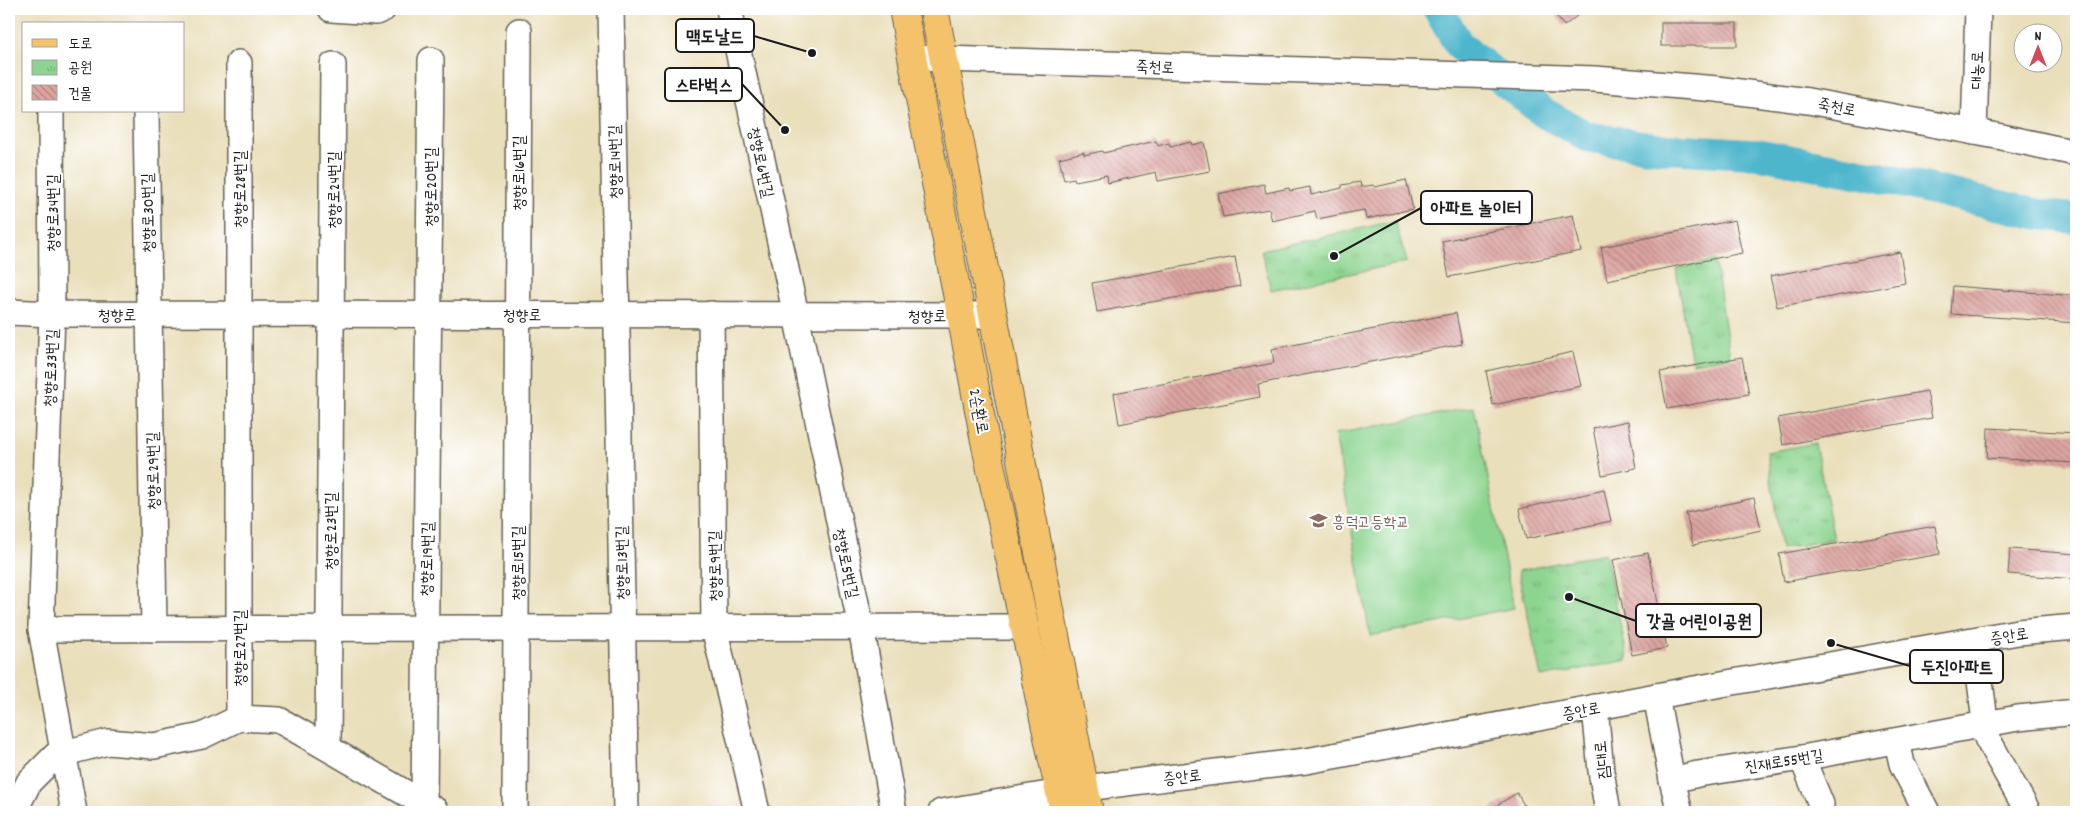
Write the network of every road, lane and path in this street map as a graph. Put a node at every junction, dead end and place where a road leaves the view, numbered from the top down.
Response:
1 (333, 9) edge
2 (383, 9) edge
3 (611, 9) edge
4 (729, 9) edge
5 (903, 9) edge
6 (934, 9) edge
7 (1978, 9) edge
8 (519, 31) dead end
9 (913, 58) junction
10 (944, 59) junction
11 (431, 60) dead end
12 (239, 63) dead end
13 (334, 65) dead end
14 (52, 112) edge
15 (146, 112) edge
16 (1974, 132) junction
17 (2076, 153) edge
18 (9, 312) edge
19 (52, 314) junction
20 (149, 314) junction
21 (239, 314) junction
22 (332, 314) junction
23 (429, 314) junction
24 (518, 314) junction
25 (617, 314) junction
26 (711, 314) junction
27 (796, 315) junction
28 (961, 315) junction
29 (992, 315) junction
30 (861, 627) junction
31 (1025, 627) junction
32 (2076, 627) edge
33 (329, 628) junction
34 (426, 628) junction
35 (516, 628) junction
36 (623, 628) junction
37 (714, 628) junction
38 (41, 629) junction
39 (154, 629) junction
40 (239, 629) junction
41 (1975, 640) junction
42 (1656, 696) junction
43 (1595, 707) junction
44 (2076, 712) edge
45 (239, 718) junction
46 (1985, 724) junction
47 (1897, 741) junction
48 (328, 748) junction
49 (63, 753) junction
50 (1802, 758) junction
51 (1672, 780) junction
52 (1074, 801) edge
53 (430, 809) edge
54 (10, 812) edge
55 (74, 812) edge
56 (515, 812) edge
57 (626, 812) edge
58 (757, 812) edge
59 (894, 812) edge
60 (941, 812) edge
61 (1608, 812) edge
62 (1680, 812) edge
63 (1818, 812) edge
64 (1927, 812) edge
65 (2028, 812) edge

1 - 2 street
3 - 25 street, 청향로14번길
4 - 27 street, 청향로6번길
5 - 9 main road, 2순환로
6 - 10 main road, 2순환로
7 - 16 street, 대농로
8 - 24 street, 청향로16번길
9 - 10 street, 죽천로
9 - 28 main road, 2순환로
10 - 16 street, 죽천로
10 - 29 main road, 2순환로
11 - 23 street, 청향로20번길
12 - 21 street, 청향로28번길
13 - 22 street, 청향로24번길
14 - 19 street, 청향로34번길
15 - 20 street, 청향로30번길
16 - 17 street, 죽천로
18 - 19 street, 청향로
19 - 20 street, 청향로
19 - 38 street, 청향로33번길
20 - 21 street, 청향로
20 - 39 street, 청향로29번길
21 - 22 street, 청향로
21 - 40 street, 청향로27번길
22 - 23 street, 청향로
22 - 33 street, 청향로23번길
23 - 24 street, 청향로
23 - 34 street, 청향로19번길
24 - 25 street, 청향로
24 - 35 street, 청향로15번길
25 - 26 street, 청향로
25 - 36 street, 청향로13번길
26 - 27 street, 청향로
26 - 37 street, 청향로9번길
27 - 28 street, 청향로
27 - 30 street, 청향로5번길
28 - 29 street, 청향로
28 - 31 main road, 2순환로
29 - 52 main road, 2순환로
30 - 31 street
30 - 37 street
30 - 59 street, 청향로5번길
31 - 52 main road, 2순환로
32 - 41 street, 증안로
33 - 34 street
33 - 40 street
33 - 48 street, 청향로23번길
34 - 35 street
34 - 53 street, 청향로19번길
35 - 36 street
35 - 56 street, 청향로15번길
36 - 37 street
36 - 57 street, 청향로13번길
37 - 58 street, 청향로9번길
38 - 39 street
38 - 49 street, 청향로33번길
39 - 40 street
40 - 45 street, 청향로27번길
41 - 42 street, 증안로
41 - 46 street
42 - 43 street, 증안로
42 - 51 street
43 - 52 street, 증안로
43 - 61 street, 짐대로
44 - 46 street, 진재로55번길
45 - 48 street
45 - 49 street
46 - 47 street, 진재로55번길
46 - 65 street
47 - 50 street, 진재로55번길
47 - 64 street
48 - 53 street
49 - 54 street
49 - 55 street, 청향로33번길
50 - 51 street, 진재로55번길
50 - 63 street
51 - 62 street
52 - 60 street, 증안로

